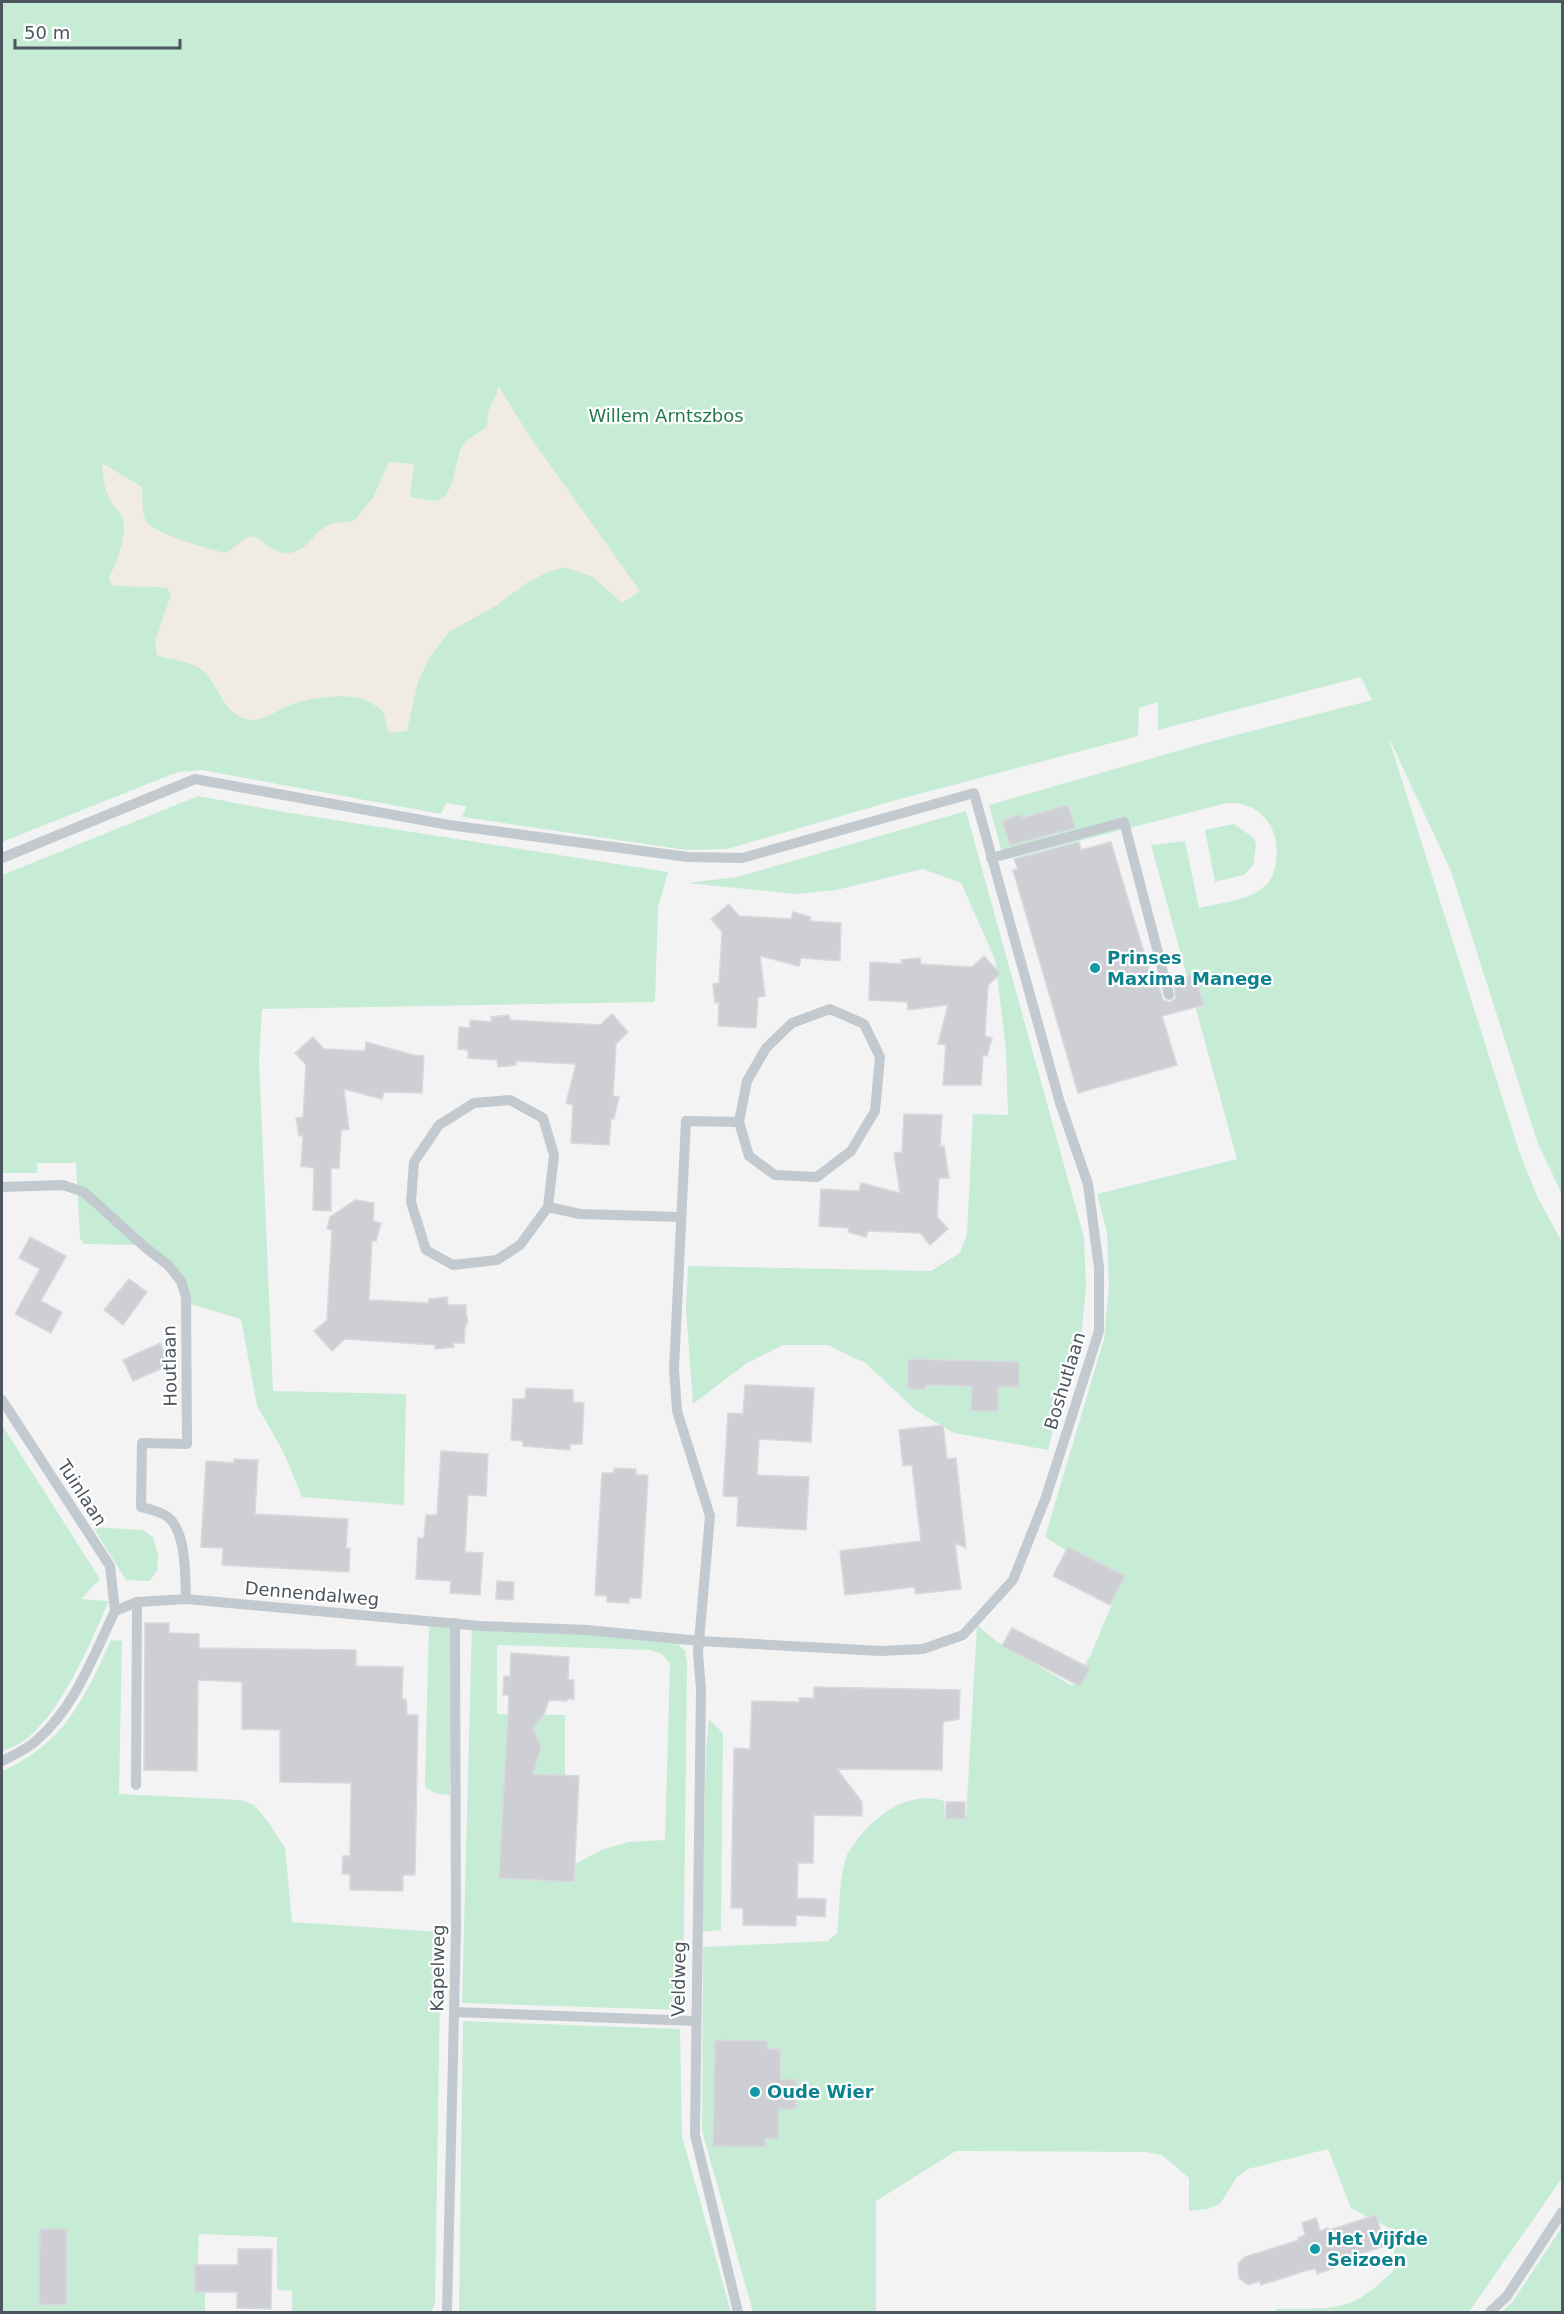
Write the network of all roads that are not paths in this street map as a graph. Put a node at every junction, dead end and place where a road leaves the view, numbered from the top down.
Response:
1 (2, 858) edge
2 (991, 858) junction
3 (1169, 995) dead end
4 (739, 1122) junction
5 (2, 1186) edge
6 (548, 1207) junction
7 (681, 1217) junction
8 (2, 1400) edge
9 (186, 1599) junction
10 (137, 1602) junction
11 (115, 1611) junction
12 (454, 1623) junction
13 (700, 1641) junction
14 (2, 1761) edge
15 (136, 1785) dead end
16 (454, 2012) junction
17 (695, 2021) junction
18 (1563, 2212) edge
19 (447, 2313) edge
20 (738, 2313) edge
21 (1490, 2313) edge

1 - 2 lane, Boshutlaan
2 - 3 lane
2 - 13 lane, Boshutlaan
4 - 4 lane
4 - 7 lane, Veldweg
5 - 9 lane, Houtlaan
6 - 6 lane
6 - 7 lane
7 - 13 lane, Veldweg
8 - 11 lane, Tuinlaan
9 - 10 lane, Dennendalweg
9 - 12 lane, Dennendalweg
10 - 11 lane, Dennendalweg
10 - 15 lane
11 - 14 lane
12 - 13 lane, Dennendalweg
12 - 16 lane, Kapelweg
13 - 17 lane, Veldweg
16 - 17 lane
16 - 19 lane, Kapelweg
17 - 20 lane, Veldweg
18 - 21 lane

